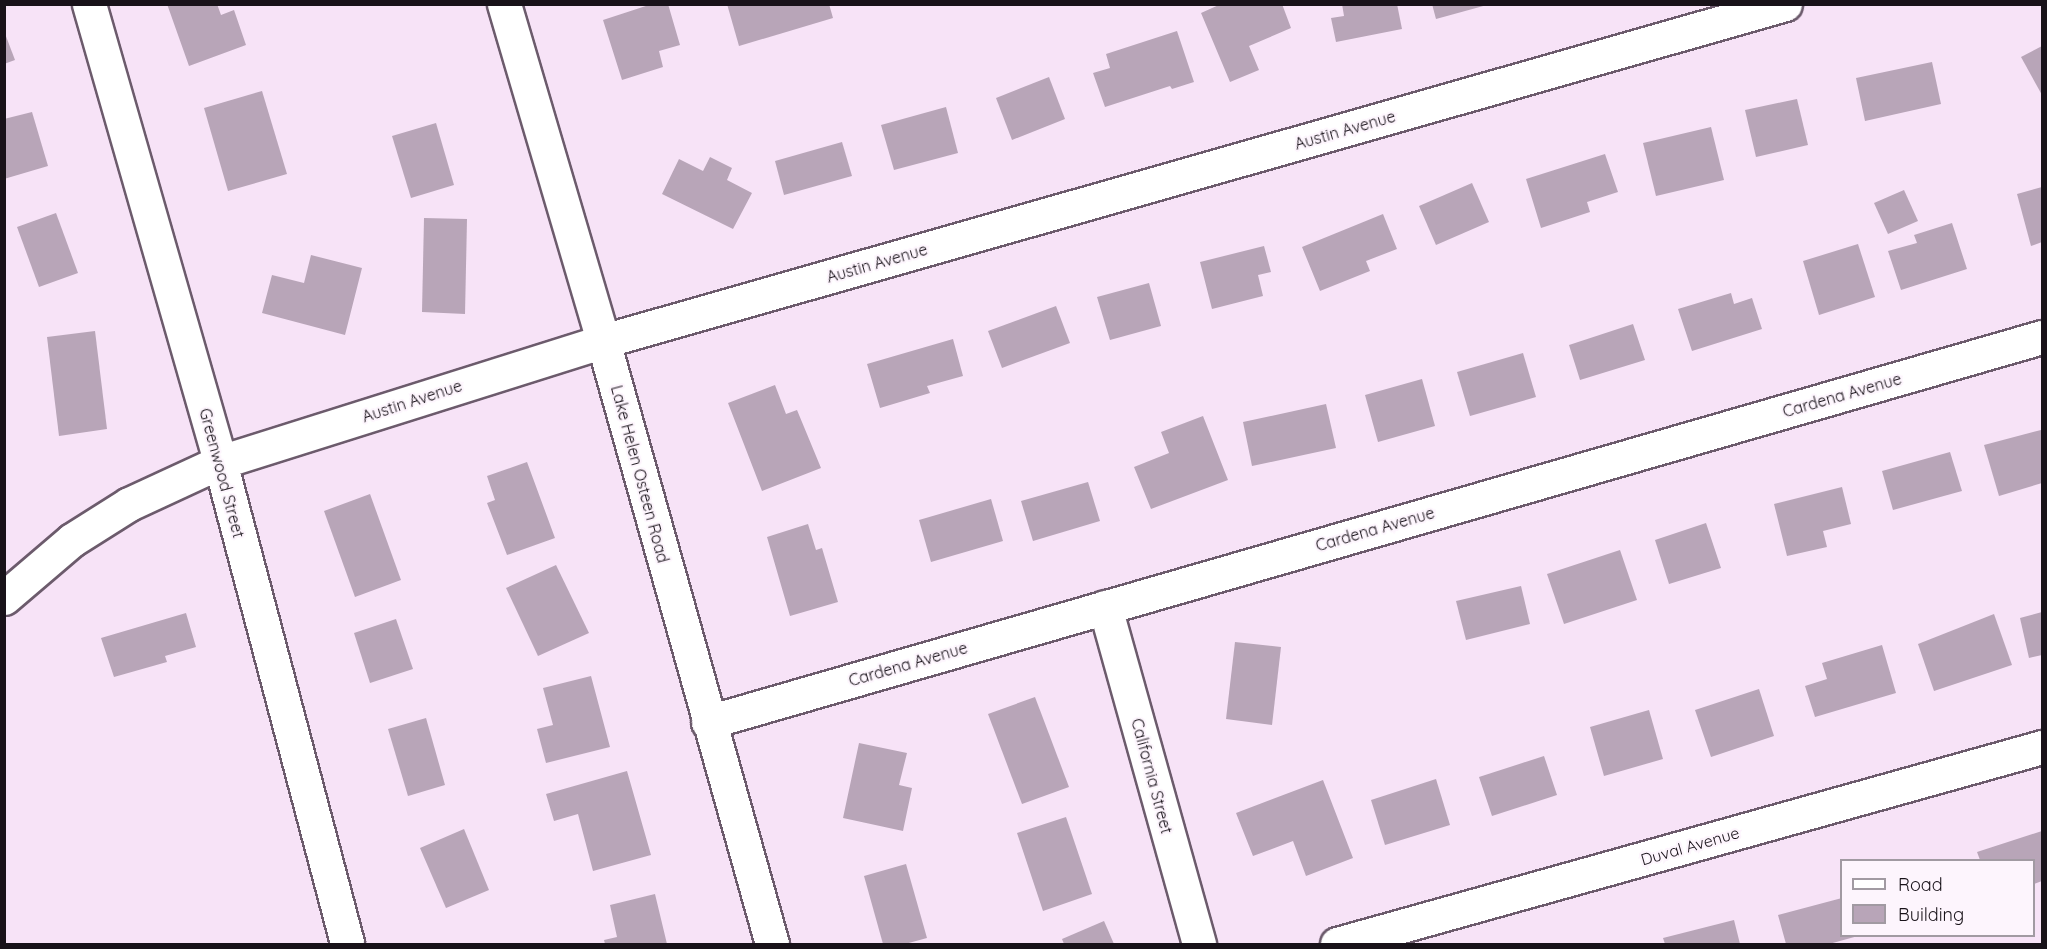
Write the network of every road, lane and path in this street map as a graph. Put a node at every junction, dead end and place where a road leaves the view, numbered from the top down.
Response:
1 (89, 4) edge
2 (504, 4) edge
3 (1785, 4) edge
4 (2043, 337) edge
5 (603, 341) junction
6 (220, 462) junction
7 (4, 598) edge
8 (1106, 607) junction
9 (708, 723) junction
10 (2043, 747) edge
11 (347, 945) edge
12 (772, 945) edge
13 (1199, 945) edge
14 (1337, 945) edge

1 - 6 street, Greenwood Street
2 - 5 street, Lake Helen Osteen Road
3 - 5 street, Austin Avenue
4 - 8 street, Cardena Avenue
5 - 6 street, Austin Avenue
5 - 9 street, Lake Helen Osteen Road
6 - 7 street, Austin Avenue
6 - 11 street, Greenwood Street
8 - 9 street, Cardena Avenue
8 - 13 street, California Street
9 - 12 street, Lake Helen Osteen Road
10 - 14 street, Duval Avenue

